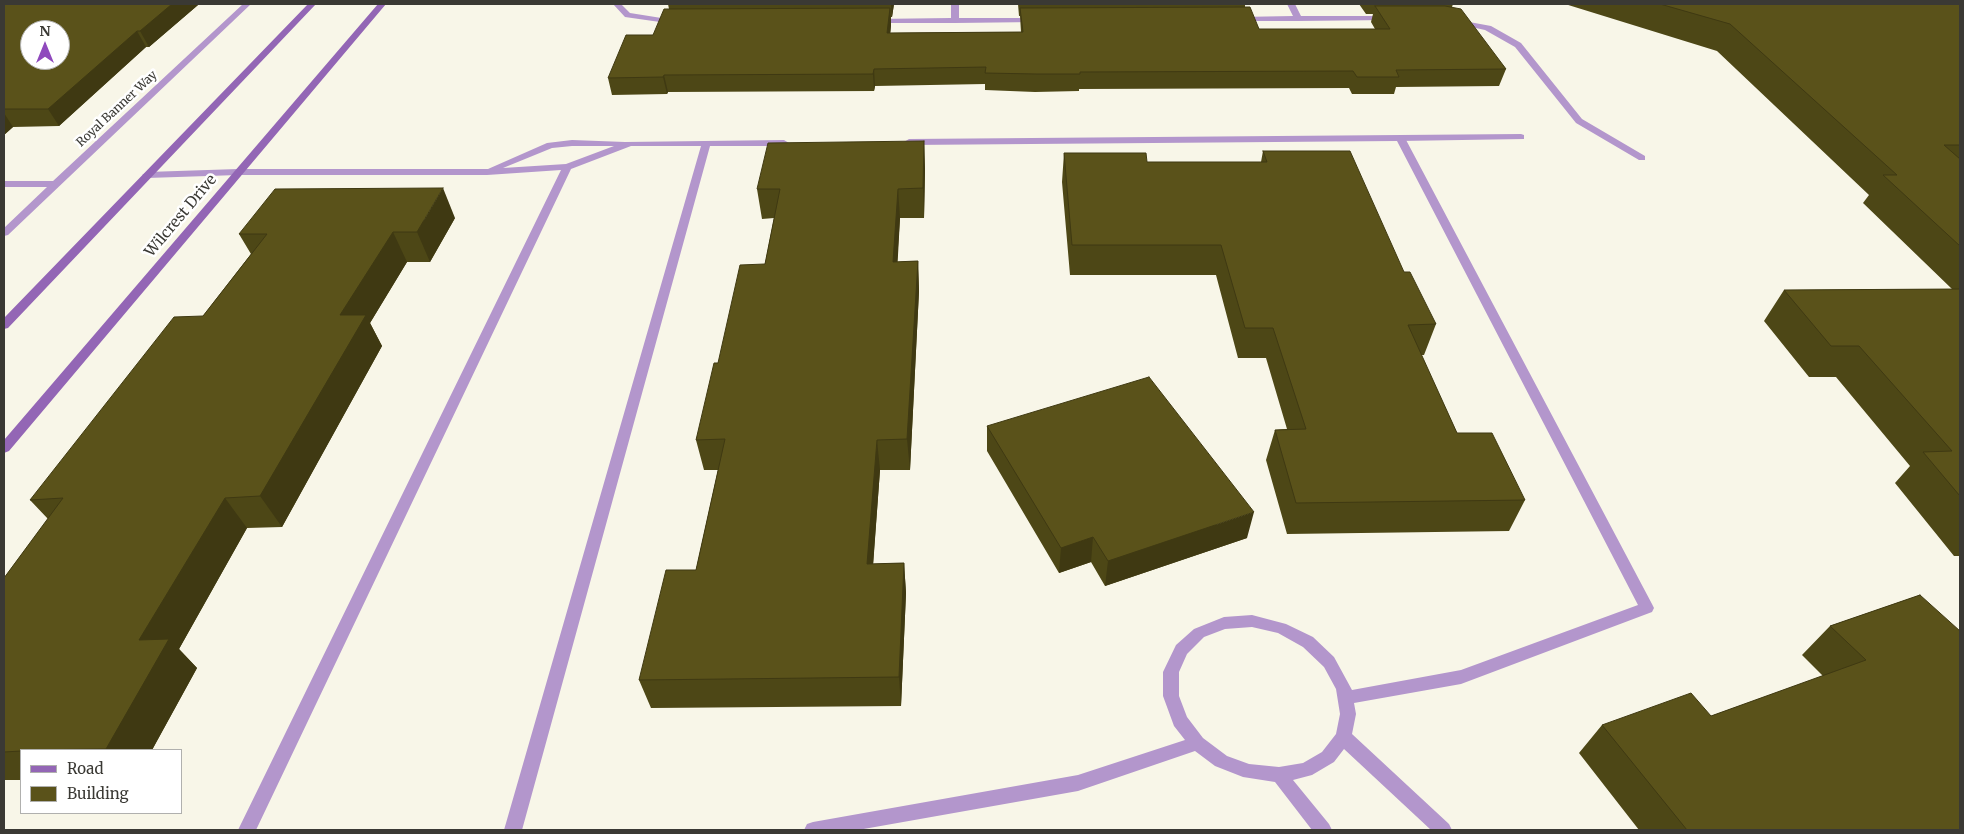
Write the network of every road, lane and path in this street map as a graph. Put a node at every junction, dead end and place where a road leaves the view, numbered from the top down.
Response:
1 (247, 4) edge
2 (312, 4) edge
3 (382, 4) edge
4 (617, 4) edge
5 (955, 4) edge
6 (1291, 4) edge
7 (1402, 18) edge
8 (1230, 19) edge
9 (1298, 19) junction
10 (1043, 20) edge
11 (1450, 20) edge
12 (866, 21) edge
13 (955, 21) junction
14 (679, 22) edge
15 (1521, 137) dead end
16 (1400, 138) junction
17 (795, 142) edge
18 (894, 142) edge
19 (706, 143) junction
20 (630, 144) junction
21 (1642, 158) dead end
22 (567, 167) junction
23 (238, 172) junction
24 (487, 172) junction
25 (146, 175) junction
26 (4, 184) edge
27 (55, 184) junction
28 (4, 233) edge
29 (4, 325) edge
30 (4, 448) edge
31 (1346, 698) junction
32 (1343, 737) junction
33 (1197, 743) junction
34 (1279, 775) junction
35 (248, 830) edge
36 (513, 830) edge
37 (814, 830) edge
38 (1323, 830) edge
39 (1443, 830) edge

1 - 27 street, Royal Banner Way
2 - 25 main road
3 - 23 main road, Wilcrest Drive
4 - 14 street
5 - 13 street
6 - 9 street
7 - 9 street
8 - 9 street
10 - 13 street
11 - 21 street
12 - 13 street
15 - 16 street
16 - 18 street
16 - 31 street
17 - 19 street
19 - 20 street
19 - 36 street
20 - 22 street
20 - 24 street
22 - 24 street
22 - 35 street
23 - 24 street
23 - 25 street
23 - 30 main road, Wilcrest Drive
25 - 29 main road
26 - 27 street
27 - 28 street, Royal Banner Way
31 - 32 street
31 - 33 street
32 - 34 street
32 - 39 street
33 - 34 street
33 - 37 street
34 - 38 street

